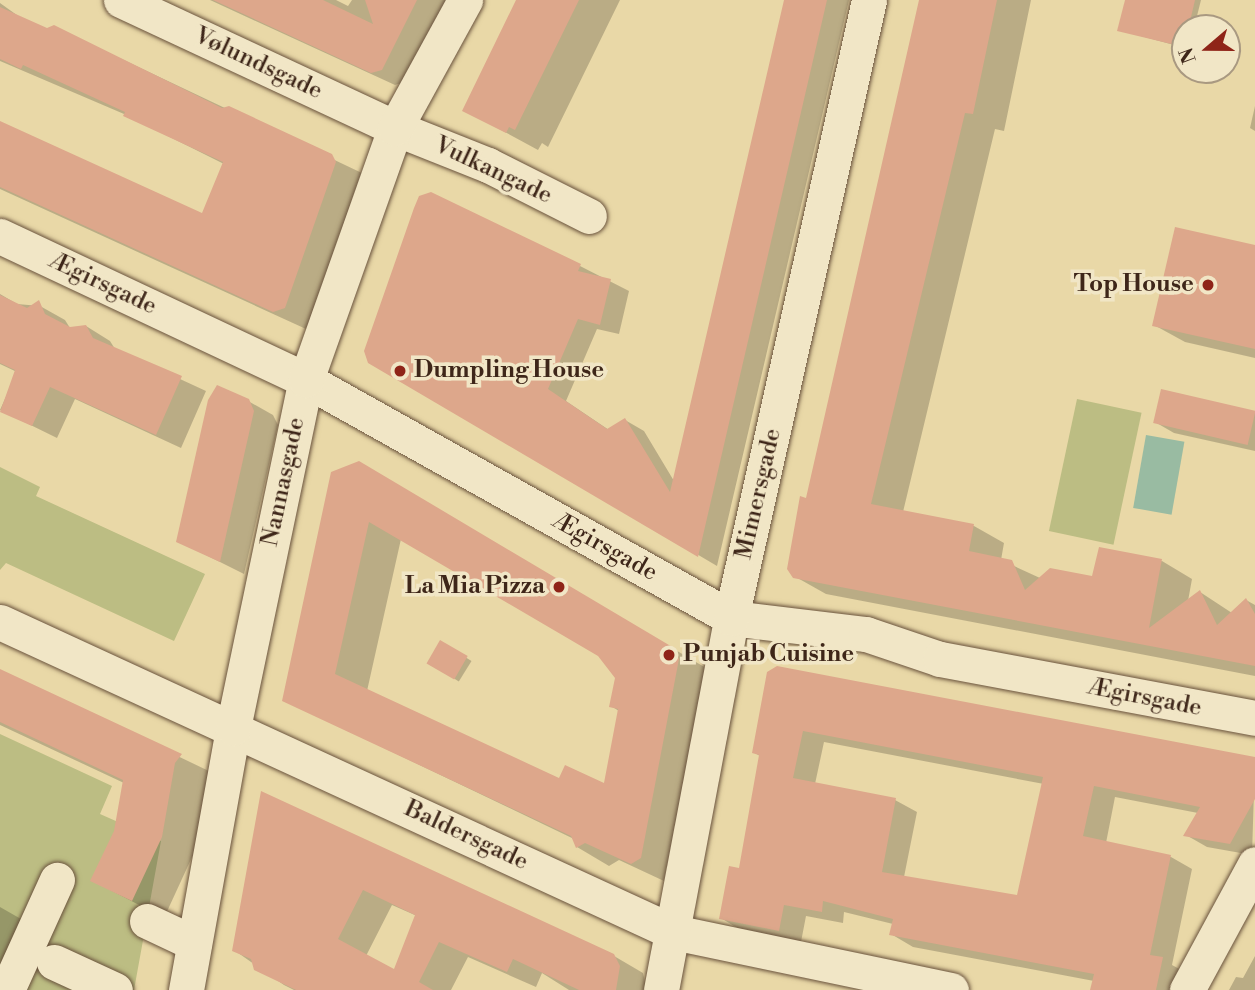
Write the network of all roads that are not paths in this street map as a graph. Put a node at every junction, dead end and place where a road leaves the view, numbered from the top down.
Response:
1 (121, 0) edge
2 (465, 0) edge
3 (869, 0) edge
4 (395, 128) junction
5 (589, 216) dead end
6 (0, 236) edge
7 (306, 380) junction
8 (732, 618) junction
9 (0, 622) edge
10 (1255, 718) edge
11 (233, 728) junction
12 (1255, 864) edge
13 (57, 880) dead end
14 (147, 921) dead end
15 (673, 932) junction
16 (194, 943) junction
17 (54, 962) dead end
18 (7, 990) edge
19 (115, 990) edge
20 (186, 990) edge
21 (662, 990) edge
22 (951, 990) edge
23 (1187, 990) edge

1 - 4 street, Vølundsgade
2 - 4 street, Nannasgade
3 - 8 street, Mimersgade
4 - 5 street, Vulkangade
4 - 7 street, Nannasgade
6 - 7 street, Ægirsgade
7 - 8 street, Ægirsgade
7 - 11 street, Nannasgade
8 - 10 street, Ægirsgade
8 - 15 street, Mimersgade
9 - 11 street, Baldersgade
11 - 15 street, Baldersgade
11 - 16 street, Nannasgade
12 - 23 street
13 - 18 street
14 - 16 street
15 - 21 street, Mimersgade
15 - 22 street, Baldersgade
16 - 20 street, Nannasgade
17 - 19 street

